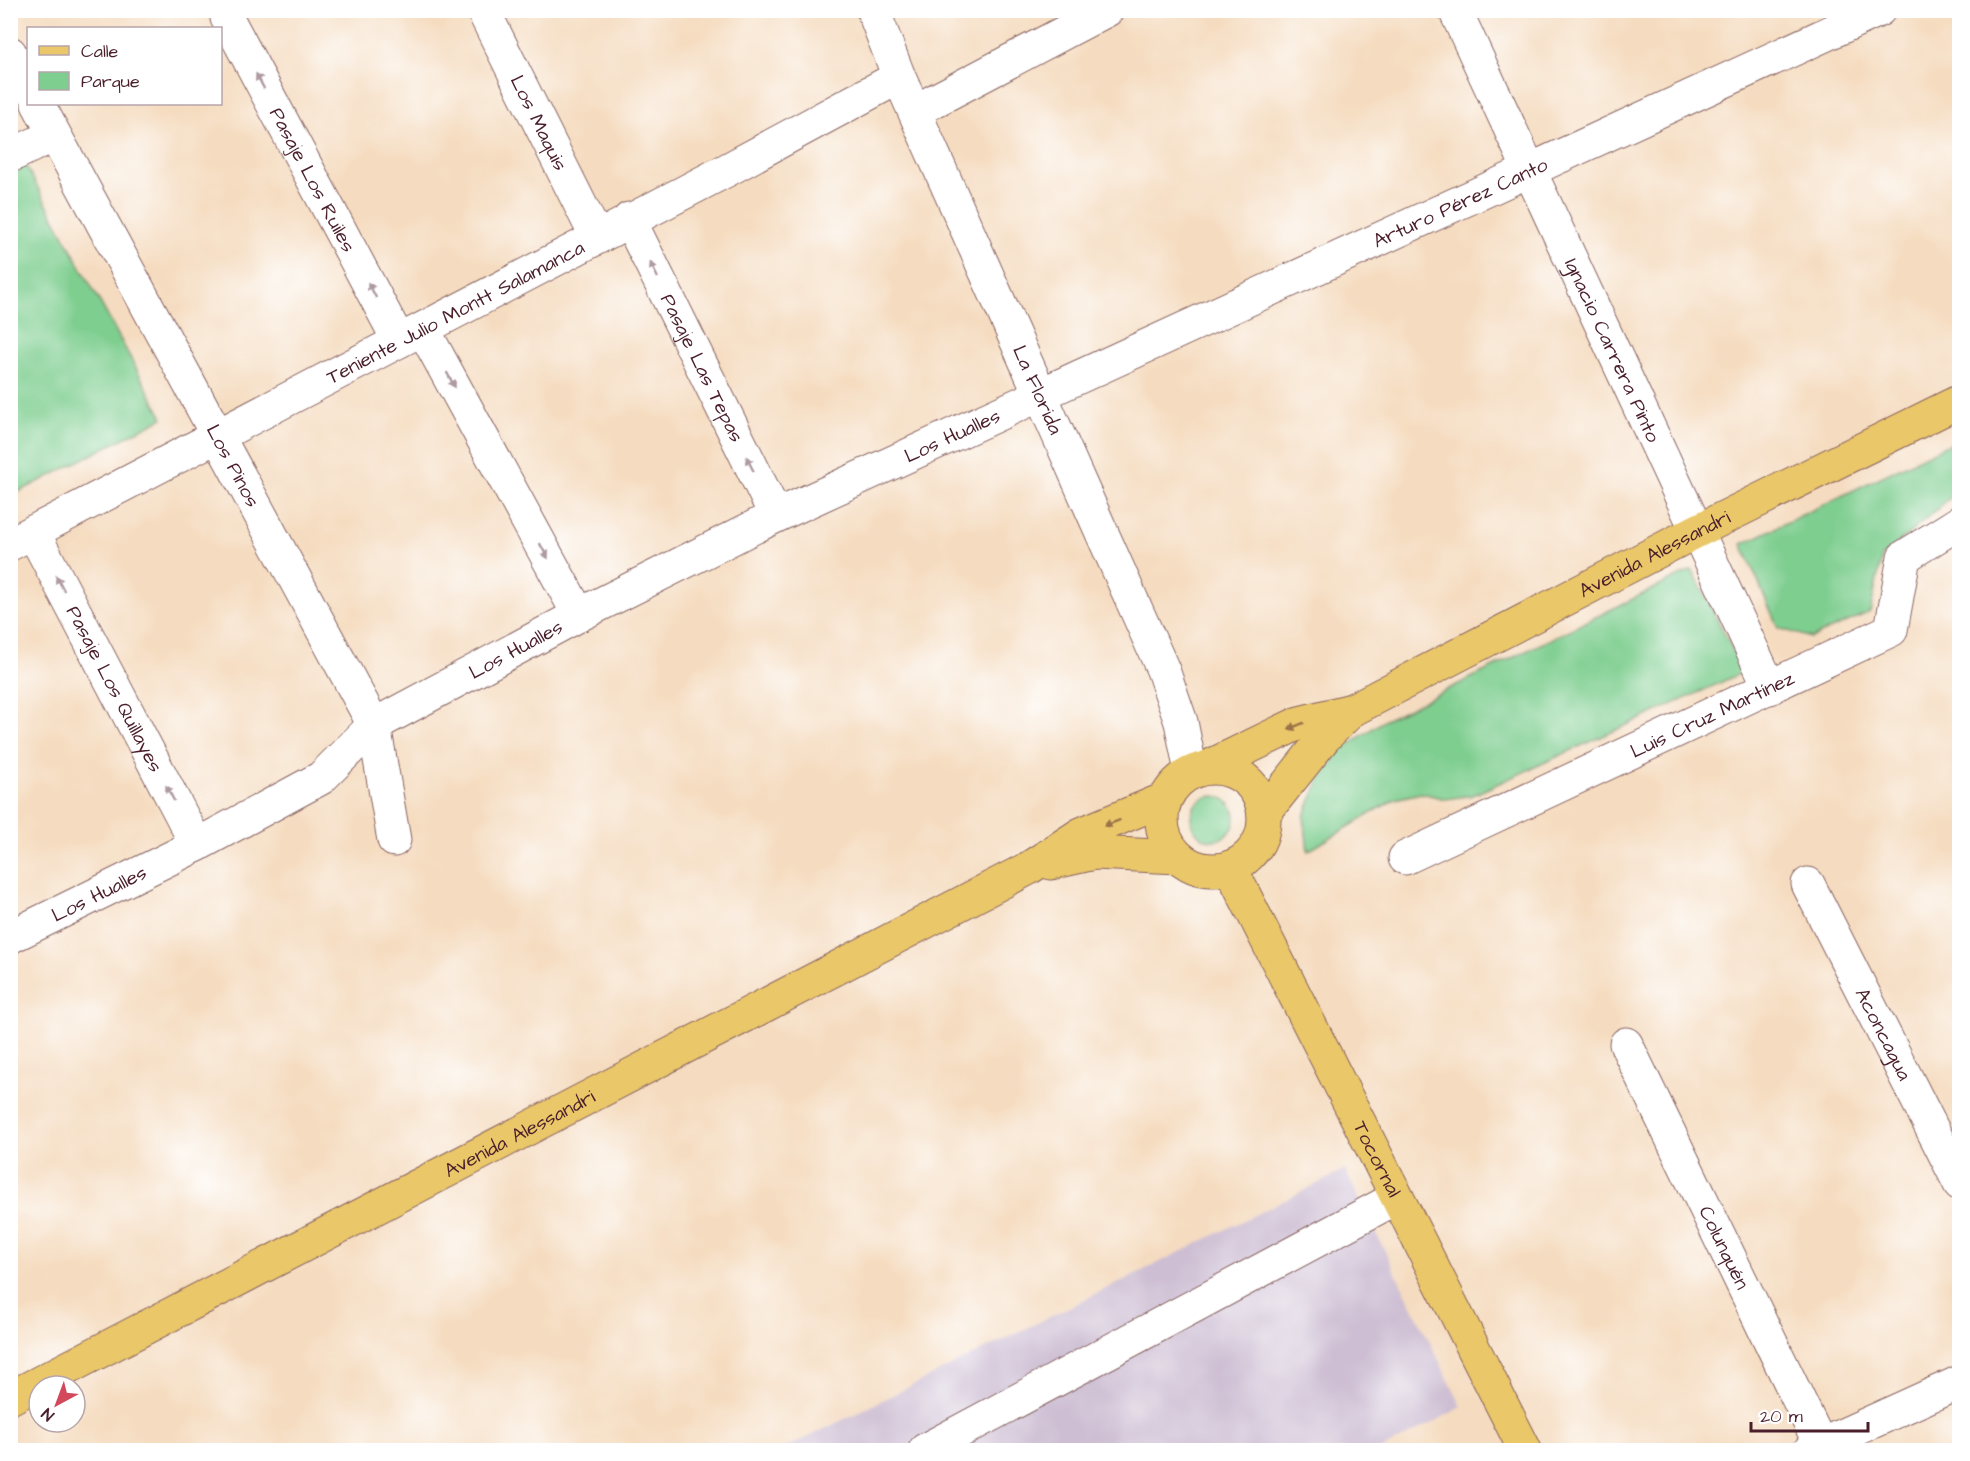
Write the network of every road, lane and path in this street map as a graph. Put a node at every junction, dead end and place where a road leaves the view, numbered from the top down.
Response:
1 (483, 10) edge
2 (873, 10) edge
3 (1107, 10) edge
4 (1455, 10) edge
5 (1879, 10) edge
6 (224, 19) edge
7 (10, 53) edge
8 (899, 77) junction
9 (27, 85) edge
10 (915, 111) junction
11 (51, 114) edge
12 (10, 156) edge
13 (1530, 170) junction
14 (629, 219) junction
15 (596, 236) junction
16 (411, 335) junction
17 (1041, 394) junction
18 (1959, 401) edge
19 (217, 436) junction
20 (776, 516) junction
21 (1959, 522) edge
22 (1697, 531) junction
23 (22, 538) edge
24 (579, 615) junction
25 (1770, 688) junction
26 (1352, 710) junction
27 (374, 725) junction
28 (1199, 769) junction
29 (1165, 799) junction
30 (1265, 812) junction
31 (394, 840) dead end
32 (197, 845) junction
33 (1178, 857) junction
34 (1405, 858) dead end
35 (1230, 867) junction
36 (1029, 868) junction
37 (1808, 884) dead end
38 (13, 930) edge
39 (1626, 1044) dead end
40 (1959, 1184) edge
41 (1396, 1198) junction
42 (1959, 1382) edge
43 (10, 1398) edge
44 (1818, 1449) edge
45 (925, 1450) edge
46 (1526, 1450) edge

1 - 15 street, Los Maquis
2 - 8 street, La Florida
3 - 10 street
4 - 13 street, Ignacio Carrera Pinto
5 - 13 street, Arturo Pérez Canto
16 -> 6 street, Pasaje Los Ruiles
7 - 9 street
8 - 10 street, La Florida
8 - 14 street, Teniente Julio Montt Salamanca
10 - 17 street, La Florida
11 - 12 street
11 - 19 street, Los Pinos
13 - 17 street, Arturo Pérez Canto
13 - 22 street, Ignacio Carrera Pinto
14 - 15 street, Teniente Julio Montt Salamanca
20 -> 14 street, Pasaje Las Tepas
15 - 16 street, Teniente Julio Montt Salamanca
16 - 19 street, Teniente Julio Montt Salamanca
16 -> 24 street, Pasaje Los Ruiles
17 - 20 street, Los Hualles
17 - 28 street, La Florida
18 - 22 main road, Avenida Alessandri
19 - 23 street, Teniente Julio Montt Salamanca
19 - 27 street, Los Pinos
20 - 24 street, Los Hualles
21 - 25 street, Luis Cruz Martínez
22 - 25 street, Ignacio Carrera Pinto
22 - 26 main road, Avenida Alessandri
32 -> 23 street, Pasaje Los Quillayes
24 - 27 street, Los Hualles
25 - 34 street, Luis Cruz Martínez
26 -> 28 main road, Avenida Alessandri
26 - 30 main road, Avenida Alessandri
27 - 31 street, Los Pinos
27 - 32 street, Los Hualles
28 - 29 main road
28 - 30 main road
29 - 33 main road
29 -> 36 main road, Avenida Alessandri
30 - 35 main road
32 - 38 street, Los Hualles
33 - 35 main road
33 - 36 main road, Avenida Alessandri
35 - 41 main road, Tocornal
36 - 43 main road, Avenida Alessandri
37 - 40 street, Aconcagua
39 - 44 street, Colunquén
41 - 45 street
41 - 46 main road, Tocornal
42 - 44 street

